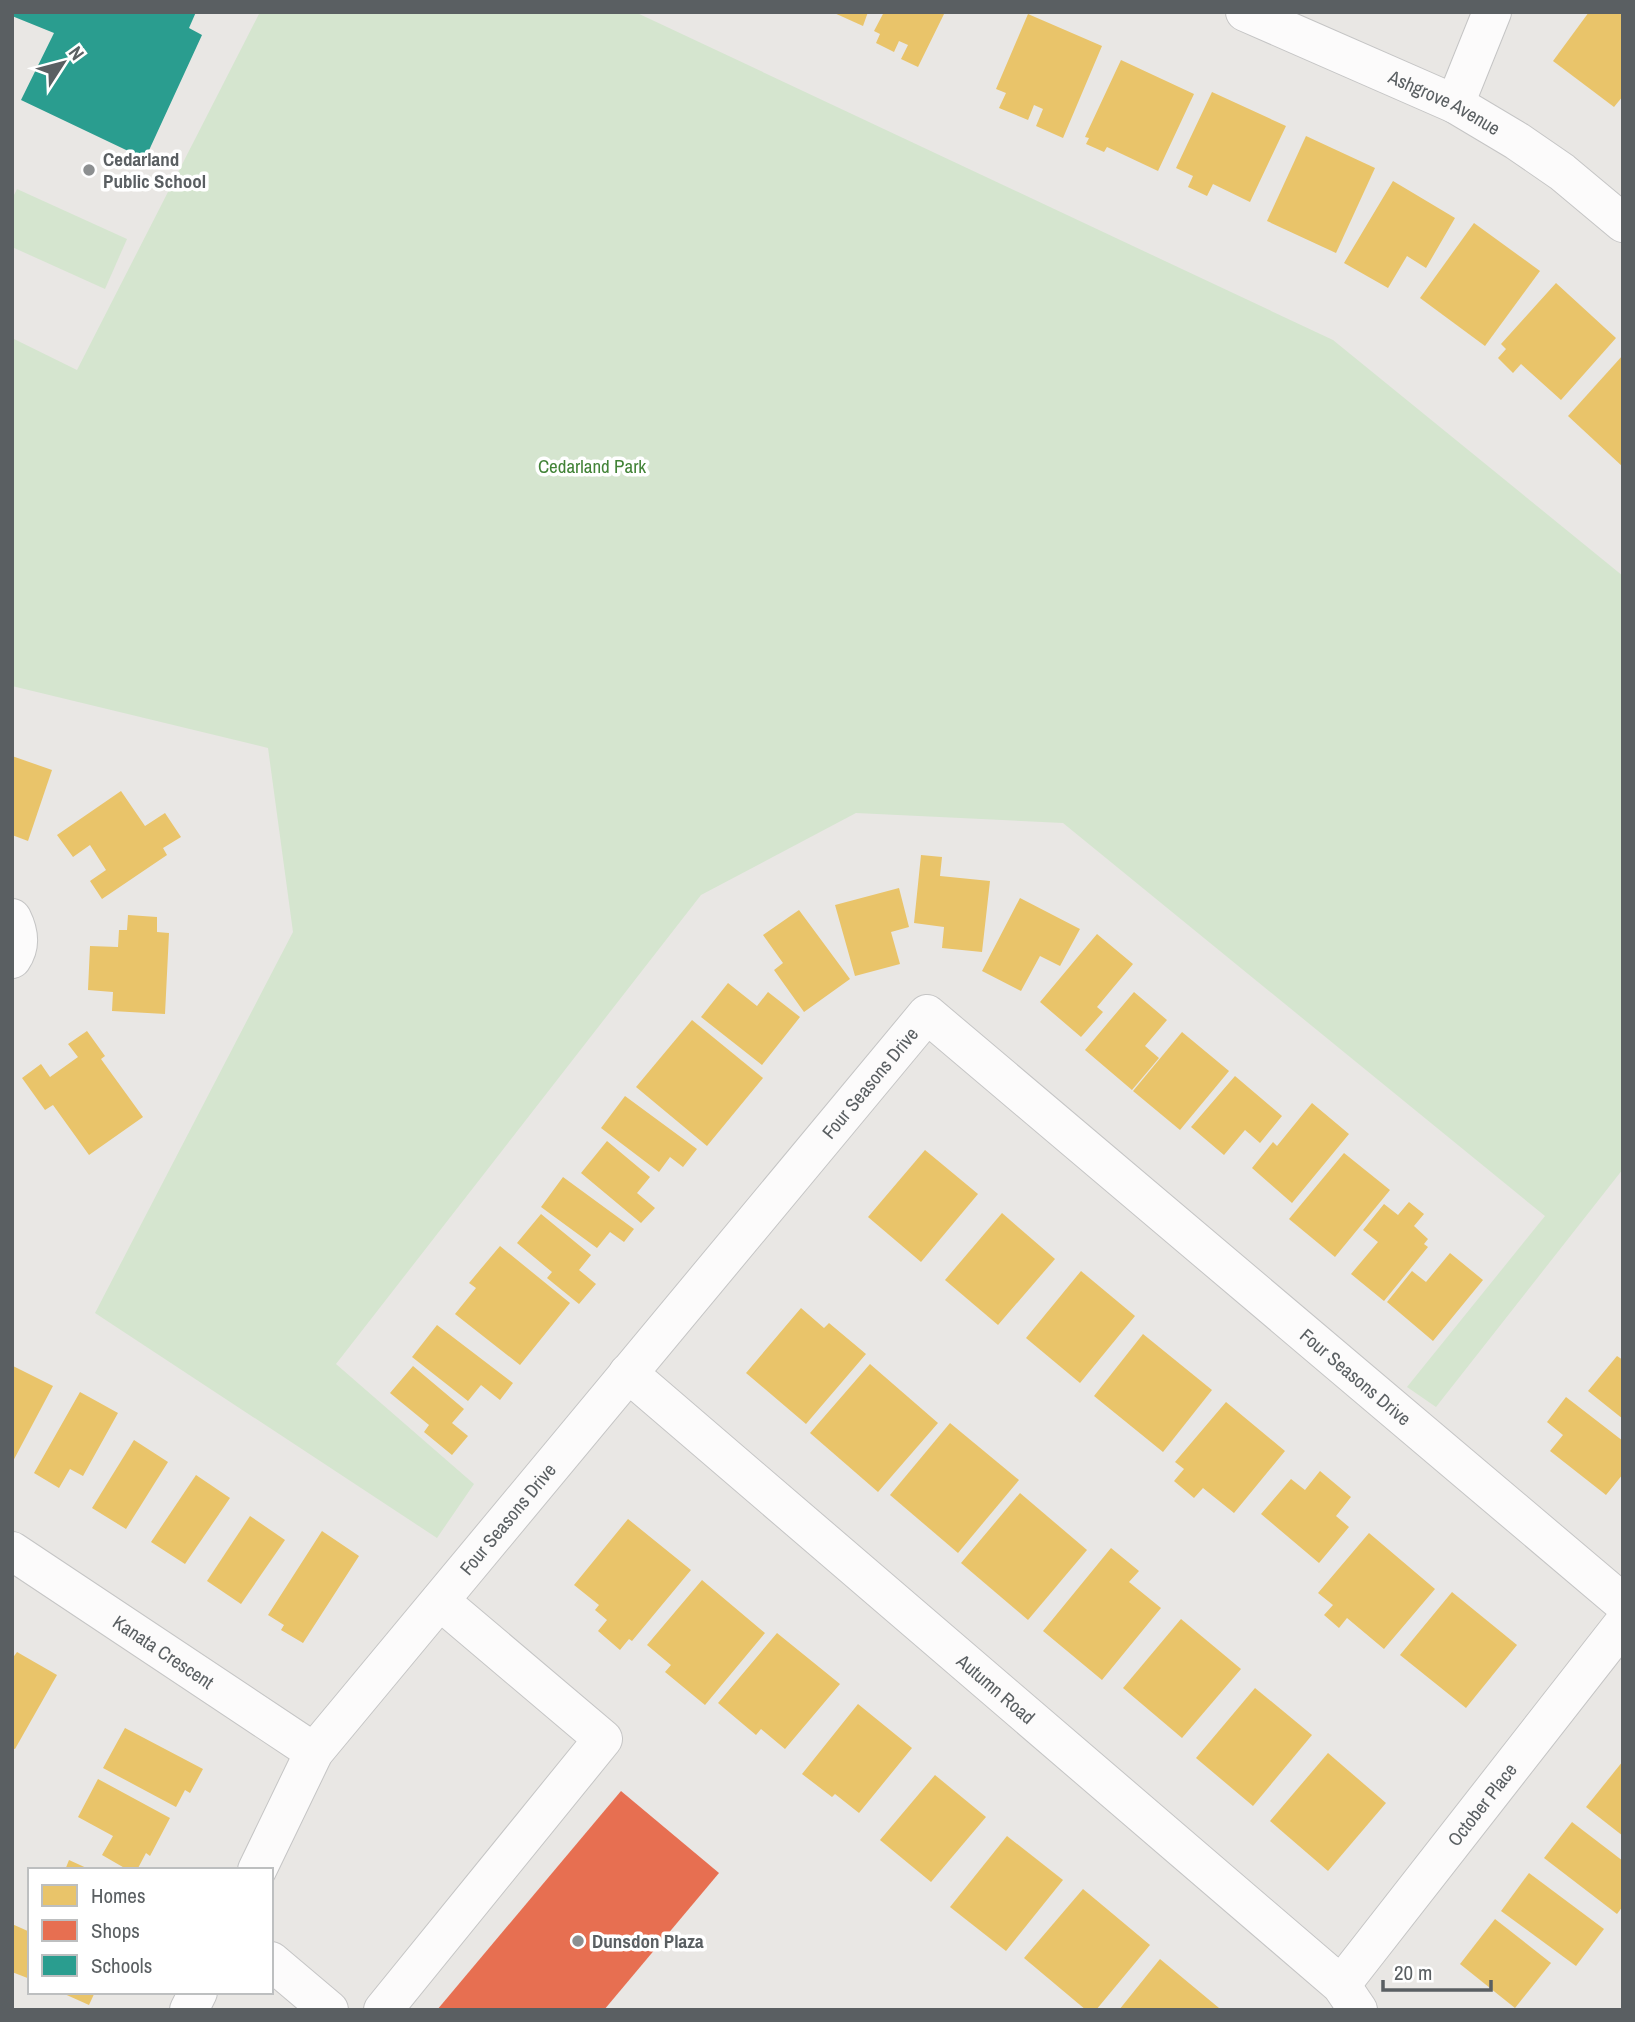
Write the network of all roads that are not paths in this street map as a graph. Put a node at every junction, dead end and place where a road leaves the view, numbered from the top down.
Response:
1 (1245, 12) edge
2 (1492, 12) edge
3 (1455, 104) junction
4 (1623, 223) edge
5 (12, 918) edge
6 (12, 959) edge
7 (628, 1373) junction
8 (12, 1551) edge
9 (440, 1601) junction
10 (1623, 1603) edge
11 (1623, 1623) edge
12 (314, 1752) junction
13 (258, 1868) edge
14 (273, 1964) edge
15 (197, 1994) edge
16 (1350, 1997) edge
17 (189, 2010) edge
18 (329, 2010) edge
19 (383, 2010) edge

1 - 3 street, Ashgrove Avenue
2 - 3 street
3 - 4 street, Ashgrove Avenue
5 - 6 street
7 - 9 street, Four Seasons Drive
7 - 10 street, Four Seasons Drive
7 - 16 street, Autumn Road
8 - 12 street, Kanata Crescent
9 - 12 street, Four Seasons Drive
9 - 19 street
11 - 16 street, October Place
12 - 13 street, Four Seasons Drive
14 - 18 street
15 - 17 street

